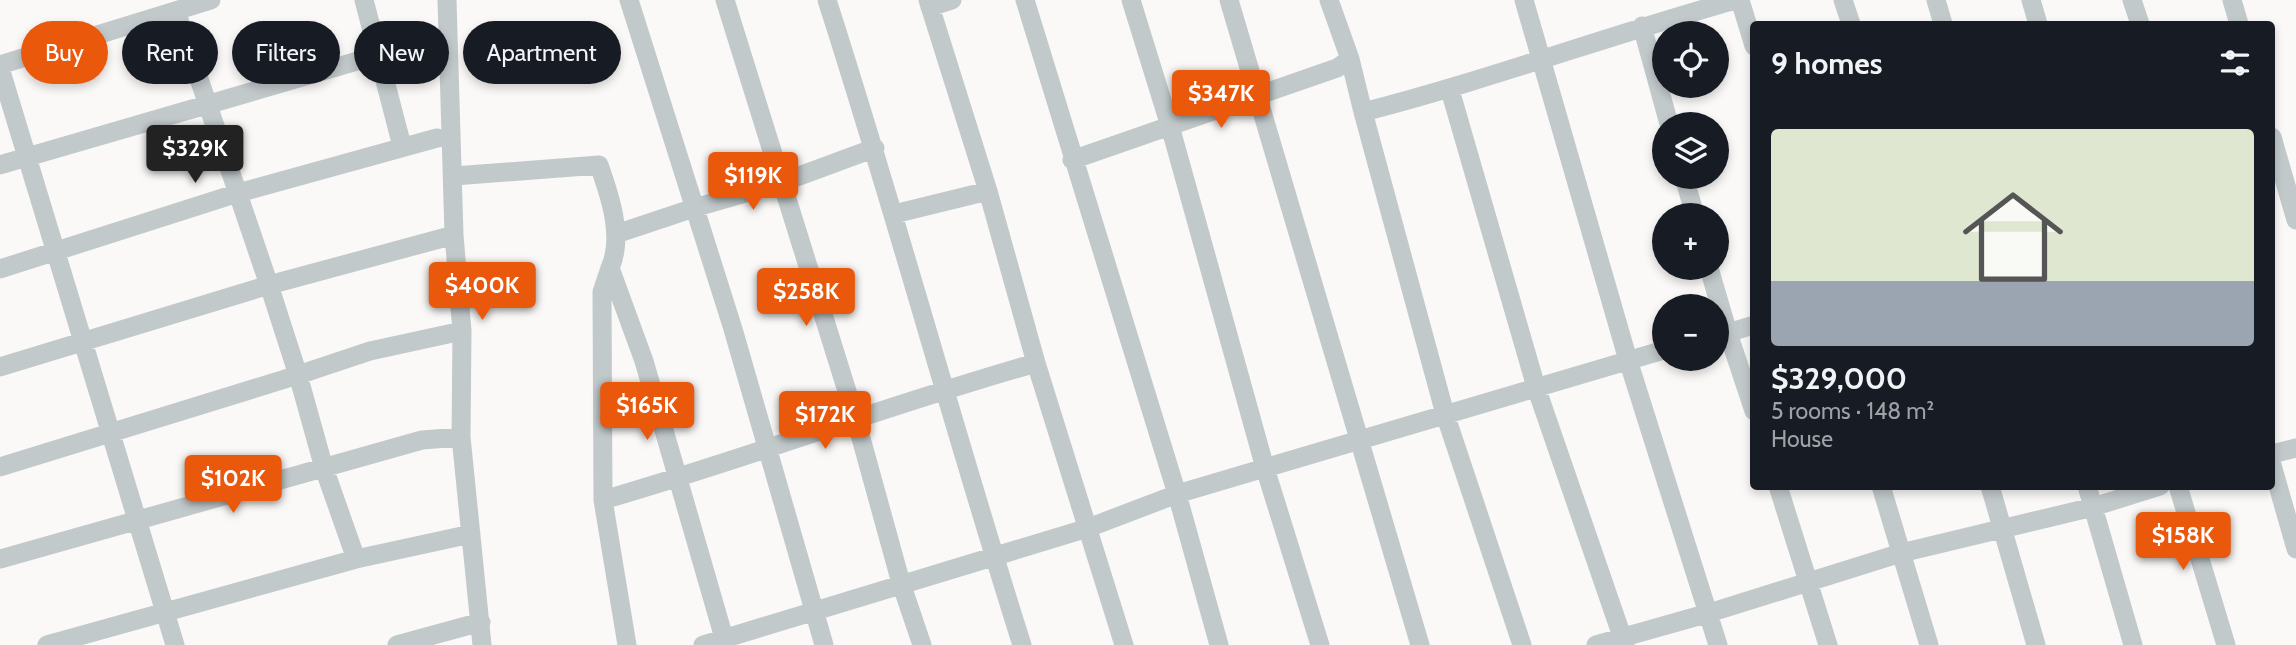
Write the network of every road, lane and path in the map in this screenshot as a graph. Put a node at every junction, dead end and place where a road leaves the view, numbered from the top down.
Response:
1 (211, 0) edge
2 (364, 0) edge
3 (447, 0) edge
4 (629, 0) edge
5 (725, 0) edge
6 (827, 0) edge
7 (952, 0) edge
8 (1025, 0) edge
9 (1131, 0) edge
10 (1229, 0) edge
11 (1329, 0) edge
12 (1524, 0) edge
13 (1738, 0) edge
14 (1843, 0) edge
15 (1936, 0) edge
16 (2031, 0) edge
17 (2133, 0) edge
18 (2232, 0) edge
19 (929, 3) edge
20 (176, 11) junction
21 (369, 21) edge
22 (1850, 21) edge
23 (1943, 21) edge
24 (2037, 21) edge
25 (2139, 21) edge
26 (2238, 21) edge
27 (1642, 26) junction
28 (1750, 34) edge
29 (1541, 58) junction
30 (1350, 59) junction
31 (354, 62) edge
32 (0, 67) edge
33 (386, 84) edge
34 (1450, 90) junction
35 (1259, 96) junction
36 (208, 104) junction
37 (1666, 112) edge
38 (1363, 113) junction
39 (1170, 126) junction
40 (437, 138) dead end
41 (402, 146) junction
42 (875, 148) junction
43 (2275, 148) edge
44 (27, 157) junction
45 (1072, 160) junction
46 (0, 165) edge
47 (454, 176) junction
48 (2284, 179) edge
49 (783, 182) junction
50 (988, 191) junction
51 (238, 193) junction
52 (694, 208) junction
53 (894, 214) junction
54 (2296, 220) edge
55 (616, 234) junction
56 (454, 235) junction
57 (55, 252) junction
58 (610, 268) junction
59 (0, 269) edge
60 (270, 285) junction
61 (1750, 326) edge
62 (463, 331) junction
63 (1729, 332) edge
64 (83, 342) junction
65 (1729, 351) edge
66 (1652, 353) edge
67 (1628, 360) junction
68 (1036, 363) junction
69 (0, 367) edge
70 (298, 375) junction
71 (1536, 387) junction
72 (945, 389) junction
73 (1750, 401) edge
74 (1445, 414) junction
75 (856, 420) junction
76 (110, 434) junction
77 (461, 438) junction
78 (1360, 440) junction
79 (767, 448) junction
80 (2296, 448) edge
81 (2275, 453) edge
82 (0, 467) edge
83 (324, 468) junction
84 (1265, 468) junction
85 (2275, 476) edge
86 (679, 478) junction
87 (1780, 490) edge
88 (1882, 490) edge
89 (1991, 490) edge
90 (2088, 490) edge
91 (2147, 490) edge
92 (2179, 490) edge
93 (1177, 494) junction
94 (603, 500) junction
95 (2093, 507) junction
96 (136, 522) junction
97 (2003, 527) junction
98 (1087, 528) junction
99 (471, 534) junction
100 (2296, 549) edge
101 (1901, 553) junction
102 (994, 558) junction
103 (0, 559) edge
104 (356, 559) junction
105 (1810, 580) junction
106 (901, 583) junction
107 (814, 610) junction
108 (165, 612) junction
109 (1709, 613) junction
110 (481, 622) junction
111 (1624, 641) edge
112 (725, 642) edge
113 (47, 645) edge
114 (175, 645) edge
115 (397, 645) edge
116 (482, 645) edge
117 (628, 645) edge
118 (703, 645) edge
119 (824, 645) edge
120 (922, 645) edge
121 (1022, 645) edge
122 (1124, 645) edge
123 (1220, 645) edge
124 (1320, 645) edge
125 (1420, 645) edge
126 (1522, 645) edge
127 (1596, 645) edge
128 (1718, 645) edge
129 (1828, 645) edge
130 (1930, 645) edge
131 (2036, 645) edge
132 (2133, 645) edge
133 (2226, 645) edge

1 - 20 street
2 - 21 street
3 - 47 street
4 - 52 street
5 - 49 street
6 - 42 street
7 - 19 street
8 - 45 street
9 - 39 street
10 - 35 street
11 - 30 street
12 - 29 street
13 - 27 street
13 - 28 street
14 - 22 street
15 - 23 street
16 - 24 street
17 - 25 street
18 - 26 street
19 - 50 street
20 - 32 street
20 - 36 street
27 - 29 street
27 - 37 street
29 - 34 street
29 - 67 street
30 - 35 street
30 - 38 street
31 - 36 street
32 - 44 street
33 - 41 street
34 - 38 street
34 - 71 street
35 - 39 street
35 - 78 street
36 - 44 street
36 - 51 street
38 - 74 street
39 - 45 street
39 - 84 street
40 - 41 street
41 - 51 street
42 - 49 street
42 - 53 street
43 - 48 street
44 - 46 street
44 - 57 street
45 - 93 street
47 - 55 street
47 - 56 street
48 - 54 street
49 - 52 street
49 - 75 street
50 - 53 street
50 - 68 street
51 - 57 street
51 - 60 street
52 - 55 street
52 - 79 street
53 - 72 street
55 - 58 street
56 - 60 street
56 - 62 street
57 - 59 street
57 - 64 street
58 - 86 street
58 - 94 street
60 - 64 street
60 - 70 street
61 - 63 street
62 - 70 street
62 - 77 street
64 - 69 street
64 - 76 street
65 - 73 street
66 - 67 street
67 - 71 street
67 - 109 street
68 - 72 street
68 - 98 street
70 - 76 street
70 - 83 street
71 - 74 street
71 - 111 street
72 - 75 street
72 - 102 street
74 - 78 street
74 - 126 street
75 - 79 street
75 - 106 street
76 - 82 street
76 - 96 street
77 - 83 street
77 - 99 street
78 - 84 street
78 - 125 street
79 - 86 street
79 - 107 street
80 - 81 street
83 - 96 street
83 - 104 street
84 - 93 street
84 - 124 street
85 - 100 street
86 - 94 street
86 - 112 street
87 - 105 street
88 - 101 street
89 - 97 street
90 - 95 street
91 - 95 street
92 - 133 street
93 - 98 street
93 - 123 street
94 - 117 street
95 - 97 street
95 - 132 street
96 - 103 street
96 - 108 street
97 - 101 street
97 - 131 street
98 - 102 street
98 - 122 street
99 - 104 street
99 - 110 street
101 - 105 street
101 - 130 street
102 - 106 street
102 - 121 street
104 - 108 street
105 - 109 street
105 - 129 street
106 - 107 street
106 - 120 street
107 - 112 street
107 - 119 street
108 - 113 street
108 - 114 street
109 - 111 street
109 - 128 street
110 - 115 street
110 - 116 street
111 - 127 street
112 - 118 street

